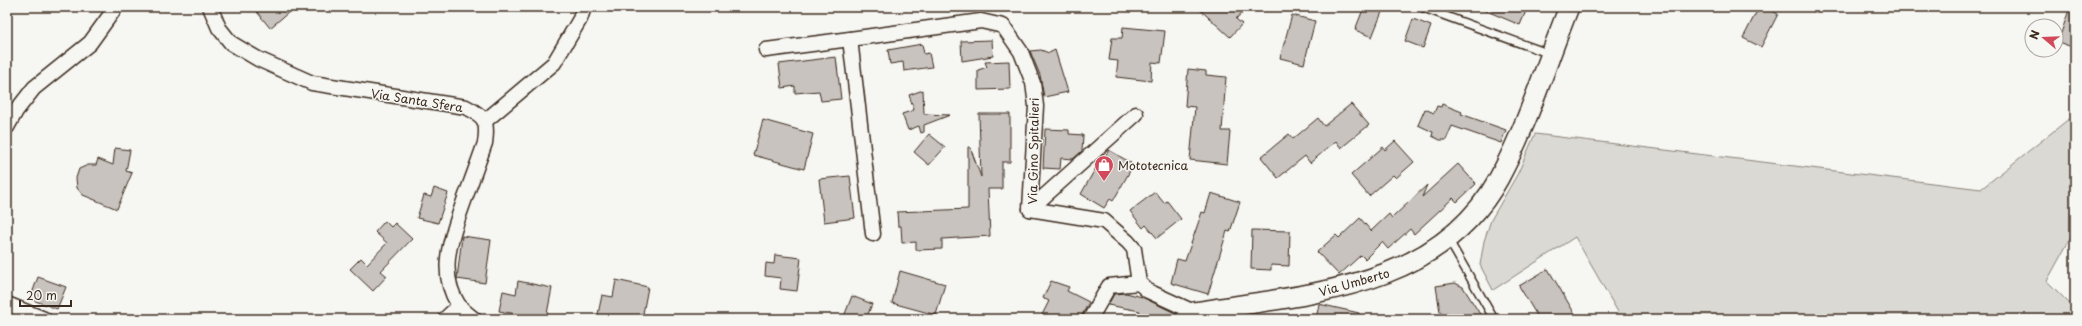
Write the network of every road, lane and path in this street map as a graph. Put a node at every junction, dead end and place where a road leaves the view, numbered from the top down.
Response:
1 (116, 7) edge
2 (210, 7) edge
3 (584, 7) edge
4 (1421, 7) edge
5 (1569, 7) edge
6 (850, 38) junction
7 (766, 50) dead end
8 (1550, 54) junction
9 (1136, 114) dead end
10 (485, 121) junction
11 (7, 127) edge
12 (1030, 209) junction
13 (873, 234) dead end
14 (1448, 239) junction
15 (1140, 283) junction
16 (7, 304) edge
17 (459, 306) junction
18 (1190, 316) edge
19 (44, 319) edge
20 (445, 319) edge
21 (474, 319) edge
22 (1090, 319) edge
23 (1494, 319) edge

1 - 11 street
2 - 10 street, Via Santa Sfera
3 - 10 street
4 - 8 lane
5 - 8 main road, Via Umberto
6 - 7 street, Via Gino Spitalieri
6 - 12 street, Via Gino Spitalieri
6 - 13 street
8 - 14 main road, Via Umberto
9 - 12 street
10 - 17 street
12 - 15 street, Via Gino Spitalieri
14 - 18 main road, Via Umberto
14 - 23 lane
15 - 18 street
15 - 22 street
16 - 19 street
17 - 20 street
17 - 21 street

